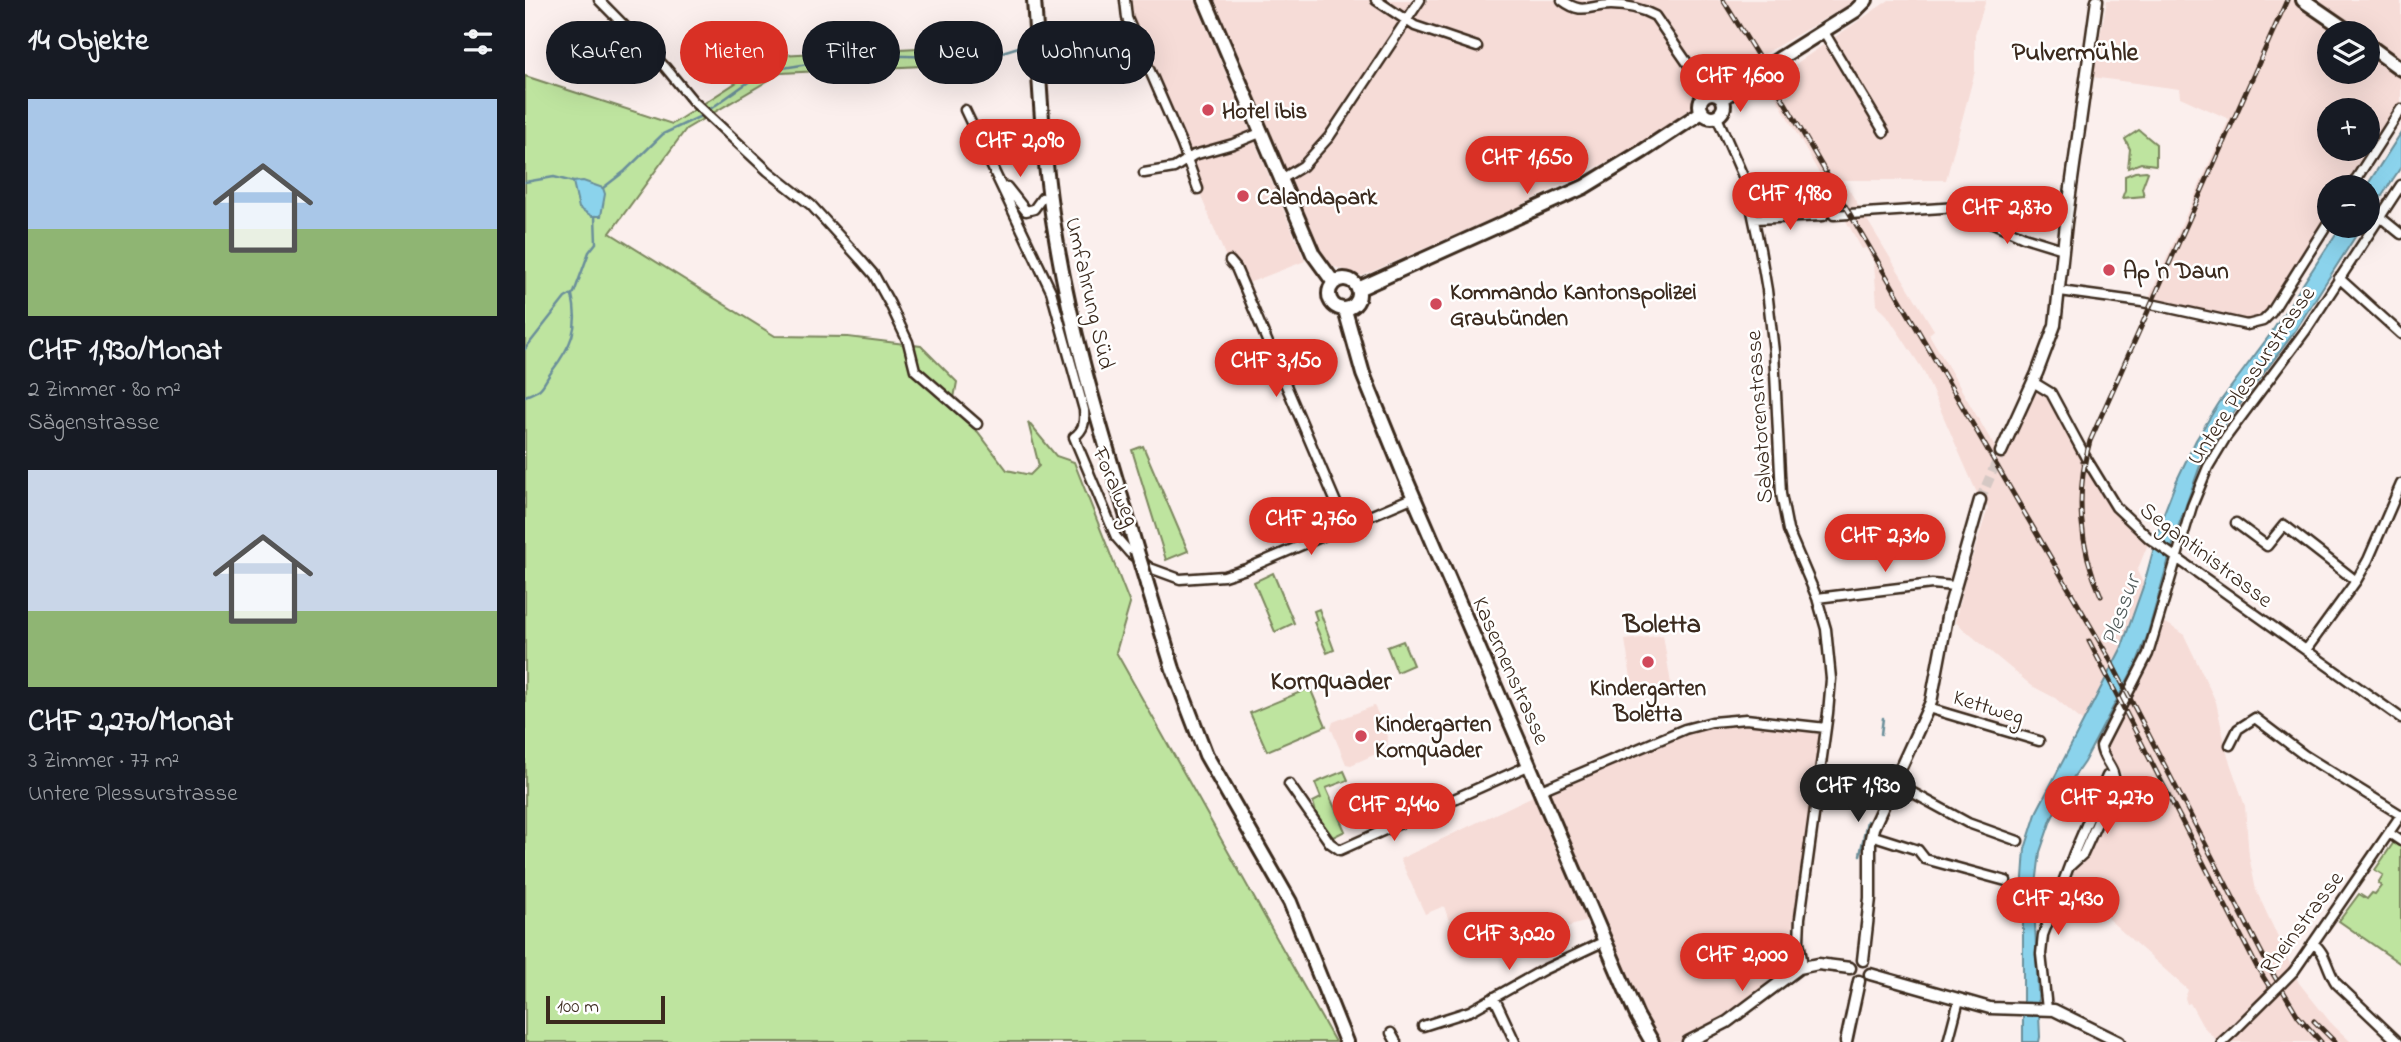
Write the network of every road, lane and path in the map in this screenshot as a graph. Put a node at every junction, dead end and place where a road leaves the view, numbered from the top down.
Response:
1 (599, 0) edge
2 (1036, 0) edge
3 (1125, 0) edge
4 (1205, 0) edge
5 (1376, 0) edge
6 (1420, 0) edge
7 (1562, 0) edge
8 (1866, 0) edge
9 (2097, 0) edge
10 (2304, 0) edge
11 (1407, 21) junction
12 (2334, 21) edge
13 (1824, 32) junction
14 (1477, 47) dead end
15 (2380, 54) edge
16 (2401, 69) edge
17 (1708, 93) junction
18 (1723, 98) junction
19 (2401, 109) edge
20 (965, 110) dead end
21 (1702, 112) junction
22 (1717, 117) junction
23 (1260, 132) junction
24 (1884, 132) dead end
25 (1188, 159) junction
26 (1144, 173) dead end
27 (2359, 175) edge
28 (1280, 180) junction
29 (2401, 186) edge
30 (1003, 187) junction
31 (1198, 189) dead end
32 (1042, 198) dead end
33 (1834, 215) dead end
34 (1823, 216) dead end
35 (2380, 217) joint
36 (1754, 219) junction
37 (2401, 234) edge
38 (2318, 238) edge
39 (2366, 238) edge
40 (2063, 248) junction
41 (1230, 261) dead end
42 (2339, 278) junction
43 (1334, 283) junction
44 (1358, 289) junction
45 (2060, 290) junction
46 (1345, 310) junction
47 (2401, 334) edge
48 (2033, 382) junction
49 (977, 424) dead end
50 (2001, 452) tunnel mouth
51 (2401, 484) edge
52 (1414, 497) junction
53 (1980, 500) tunnel mouth
54 (2236, 523) dead end
55 (1346, 526) junction
56 (2174, 556) junction
57 (2356, 580) junction
58 (1954, 586) junction
59 (1817, 598) junction
60 (2306, 650) junction
61 (1929, 708) junction
62 (2401, 718) edge
63 (1826, 728) junction
64 (2039, 741) dead end
65 (2230, 745) dead end
66 (1530, 765) junction
67 (2107, 776) dead end
68 (1893, 782) junction
69 (1289, 784) dead end
70 (1541, 790) junction
71 (2401, 815) edge
72 (2389, 833) junction
73 (1871, 835) junction
74 (2018, 841) dead end
75 (2401, 841) edge
76 (2070, 866) junction
77 (2006, 881) dead end
78 (1605, 941) junction
79 (2313, 943) junction
80 (1863, 961) junction
81 (1803, 966) junction
82 (1850, 968) junction
83 (1870, 974) junction
84 (1859, 981) junction
85 (1494, 997) junction
86 (1959, 1000) junction
87 (2045, 1009) junction
88 (1423, 1026) dead end
89 (1391, 1033) dead end
90 (2117, 1041) edge
91 (1346, 1042) edge
92 (1396, 1042) edge
93 (1514, 1042) edge
94 (1652, 1042) edge
95 (1688, 1042) edge
96 (1846, 1042) edge
97 (1948, 1042) edge
98 (2222, 1042) edge
99 (2398, 1042) edge

1 - 49 street
2 - 91 main road, Umfahrung Süd, bridge
3 - 25 street
4 - 23 main road
5 - 11 street
6 - 11 street
7 - 17 street
8 - 13 main road
9 - 40 street
10 - 12 main road
11 - 14 street
11 - 28 street
13 - 18 main road
13 - 24 street
15 - 16 main road
17 - 18 main road
17 - 21 main road
18 - 22 main road
19 - 27 street
20 - 30 street, Foralweg
21 - 22 main road
21 - 44 main road
22 - 36 street, Salvatorenstrasse
23 - 25 street
23 - 28 main road
25 - 26 street
25 - 31 street
28 - 43 main road
29 - 35 street, Untere Plessurstrasse
30 - 32 street
30 - 55 street, Foralweg
33 - 40 street
34 - 36 street
35 - 37 street
36 - 59 street, Salvatorenstrasse
38 - 45 street
39 - 42 street, Untere Plessurstrasse
40 - 45 street
41 - 55 street
42 - 47 street
42 - 56 street, Untere Plessurstrasse
43 - 44 main road
43 - 46 main road
44 - 46 main road
45 - 48 street
46 - 52 main road, Kasernenstrasse
48 - 50 street
48 - 56 street, Segantinistrasse
51 - 57 street
52 - 55 street, Foralweg
52 - 66 main road, Kasernenstrasse
53 - 58 street
54 - 57 street
56 - 60 street, Segantinistrasse
56 - 76 street, Untere Plessurstrasse
57 - 60 street
58 - 59 street
58 - 61 street
59 - 63 street, Salvatorenstrasse
60 - 62 street, Segantinistrasse
61 - 64 street, Kettweg
61 - 68 street
63 - 70 street
63 - 81 street, Salvatorenstrasse
65 - 71 street
66 - 69 street
66 - 70 main road, Kasernenstrasse
67 - 76 street, Untere Plessurstrasse
68 - 73 street
68 - 74 street
70 - 78 main road, Kasernenstrasse
71 - 72 street, Rheinstrasse
72 - 75 street
72 - 79 street, Rheinstrasse
73 - 77 street
73 - 80 street
76 - 87 street, Untere Plessurstrasse
78 - 85 street
78 - 94 main road, Kasernenstrasse
79 - 98 street, Rheinstrasse, bridge
79 - 99 street
80 - 82 street
80 - 83 street
81 - 82 street
81 - 95 street
82 - 84 street
83 - 84 street
83 - 86 street
84 - 96 street
85 - 88 street
85 - 93 street
86 - 87 street
86 - 97 street
87 - 90 street
89 - 92 street

